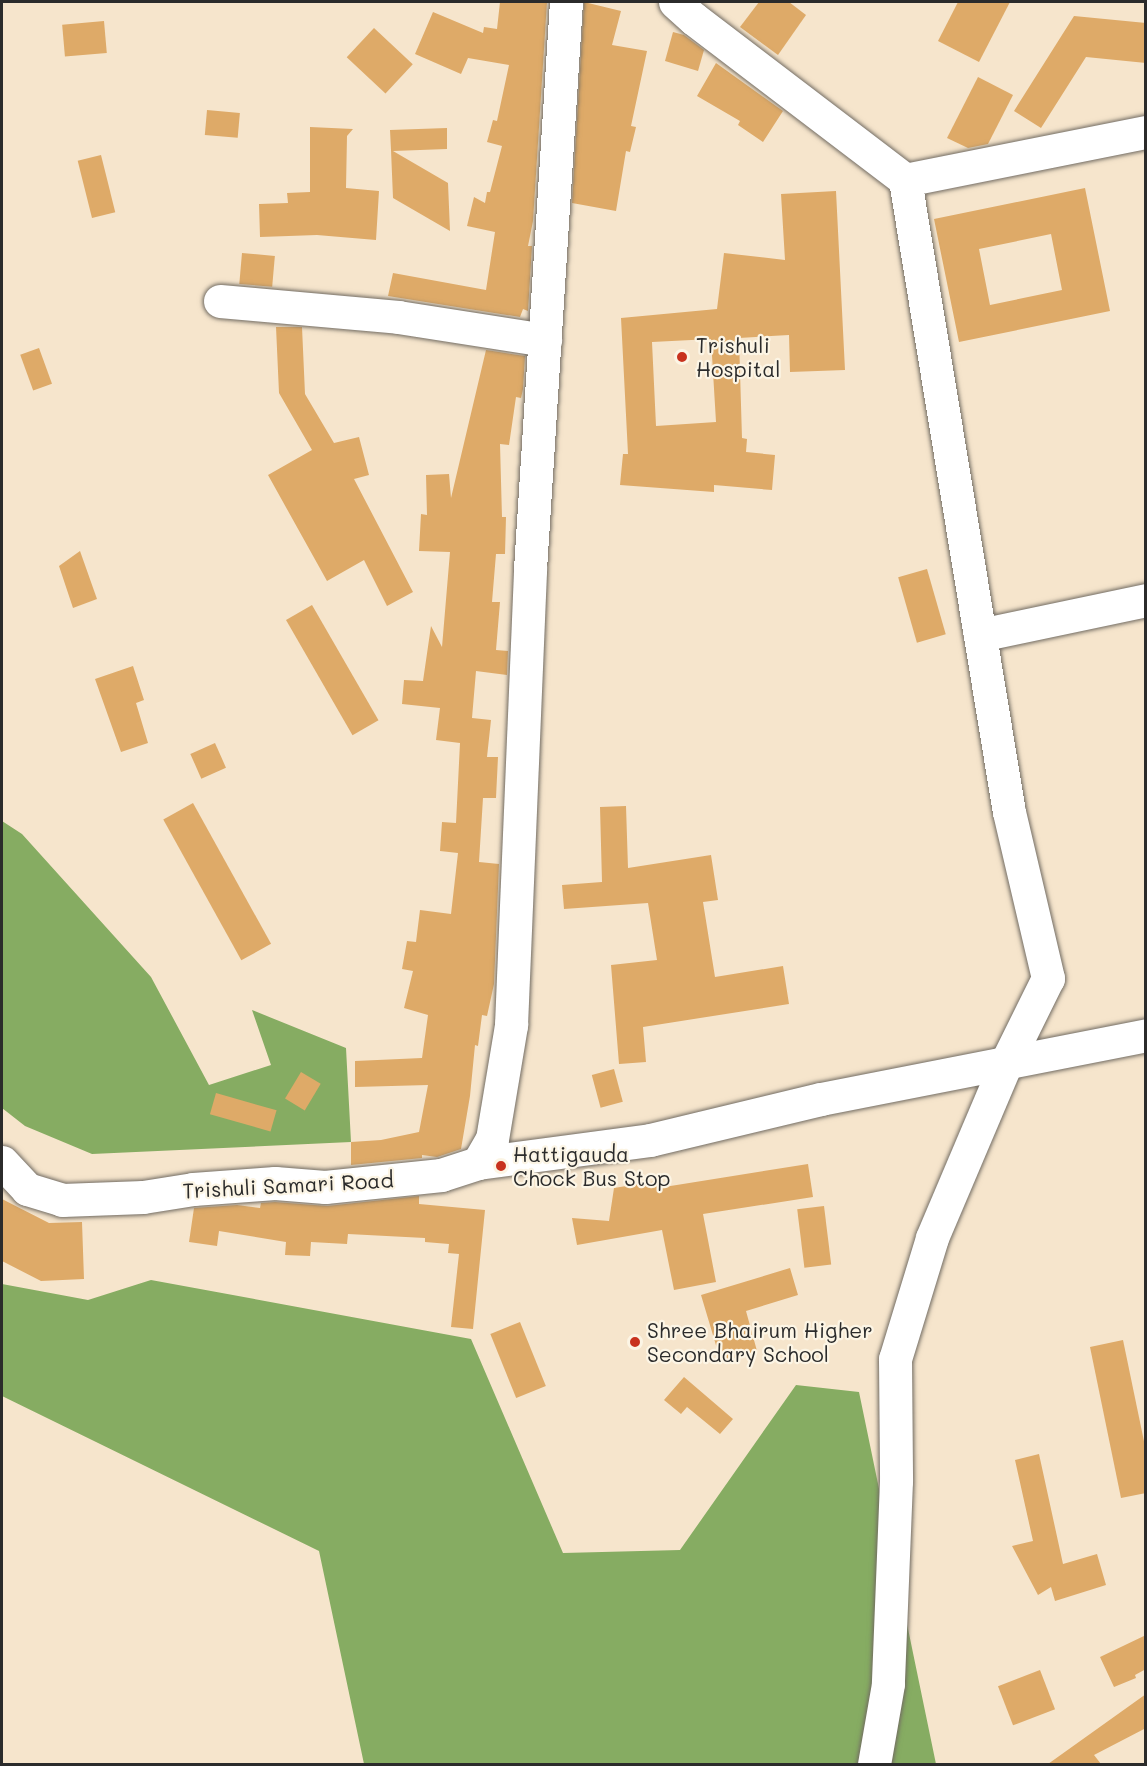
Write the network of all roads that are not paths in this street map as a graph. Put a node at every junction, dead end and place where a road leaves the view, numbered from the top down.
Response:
1 (566, 2) edge
2 (675, 2) edge
3 (1146, 132) edge
4 (905, 180) junction
5 (220, 301) dead end
6 (545, 340) junction
7 (1146, 600) edge
8 (980, 635) junction
9 (1146, 1035) edge
10 (1007, 1060) junction
11 (2, 1162) edge
12 (478, 1163) junction
13 (874, 1764) edge

1 - 6 street
2 - 4 street
3 - 4 street
4 - 8 street
5 - 6 street
6 - 12 street
7 - 8 street
8 - 10 street
9 - 10 street, Trishuli Samari Road
10 - 12 street, Trishuli Samari Road
10 - 13 street
11 - 12 street, Trishuli Samari Road

